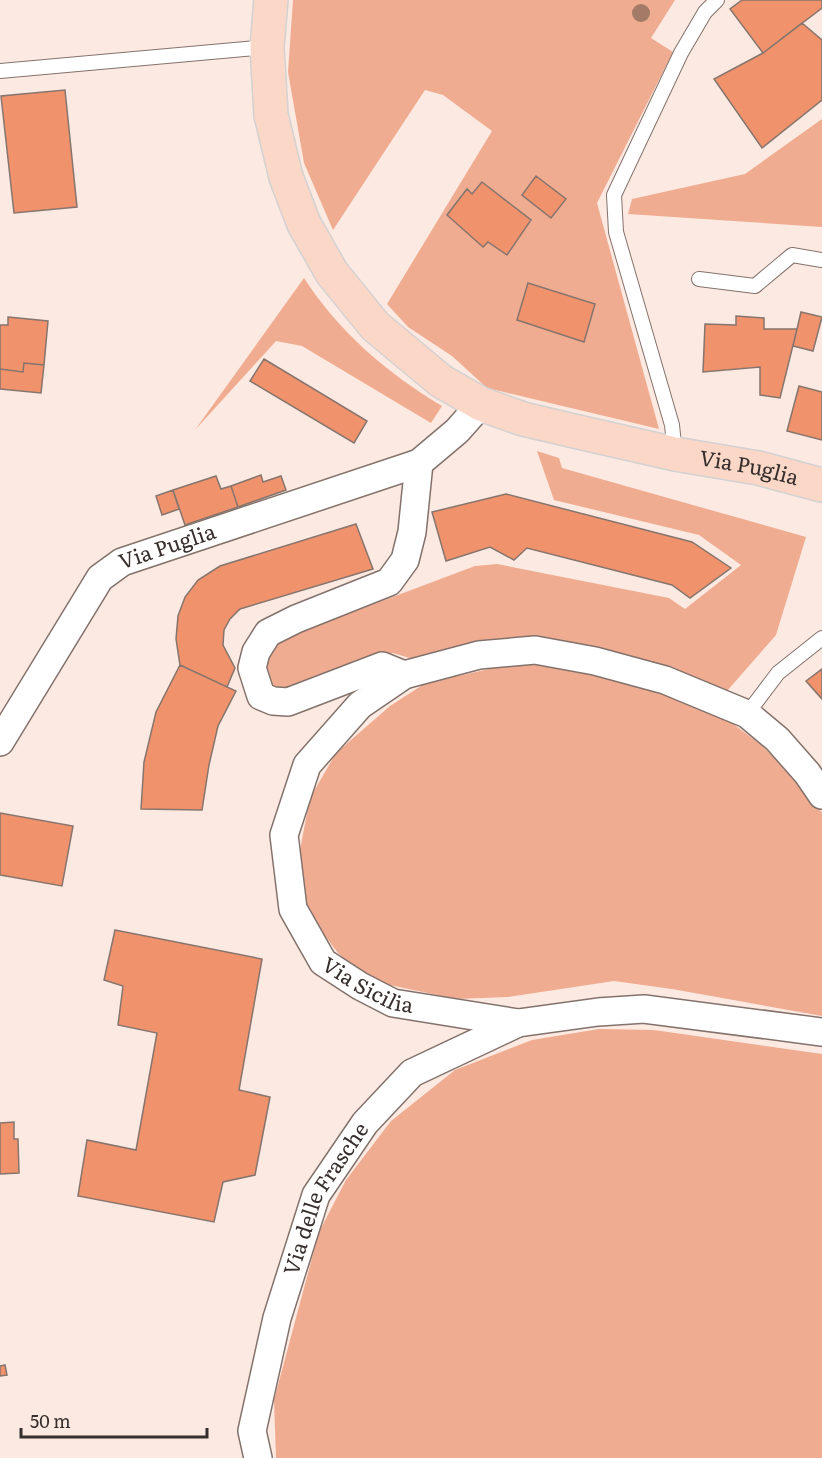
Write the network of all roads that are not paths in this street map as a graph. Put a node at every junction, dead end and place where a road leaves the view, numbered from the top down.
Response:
1 (271, 0) edge
2 (717, 0) edge
3 (267, 47) junction
4 (0, 71) edge
5 (822, 260) edge
6 (699, 279) dead end
7 (481, 404) junction
8 (675, 454) junction
9 (419, 463) junction
10 (822, 485) edge
11 (822, 505) edge
12 (822, 638) edge
13 (404, 675) junction
14 (747, 714) junction
15 (0, 742) edge
16 (822, 795) edge
17 (518, 1023) junction
18 (822, 1032) edge
19 (258, 1458) edge

1 - 3 main road, Via Puglia
2 - 8 lane
3 - 4 lane
3 - 7 main road, Via Puglia
5 - 6 lane
7 - 8 main road, Via Puglia
7 - 9 street, Via Puglia
8 - 10 main road, Via Puglia
8 - 11 main road, Via Puglia
9 - 13 street
9 - 15 street, Via Puglia
12 - 14 lane
13 - 14 street, Via Sicilia
13 - 17 street, Via Sicilia
14 - 16 street, Via Sicilia
17 - 18 street, Via Sicilia
17 - 19 street, Via delle Frasche

